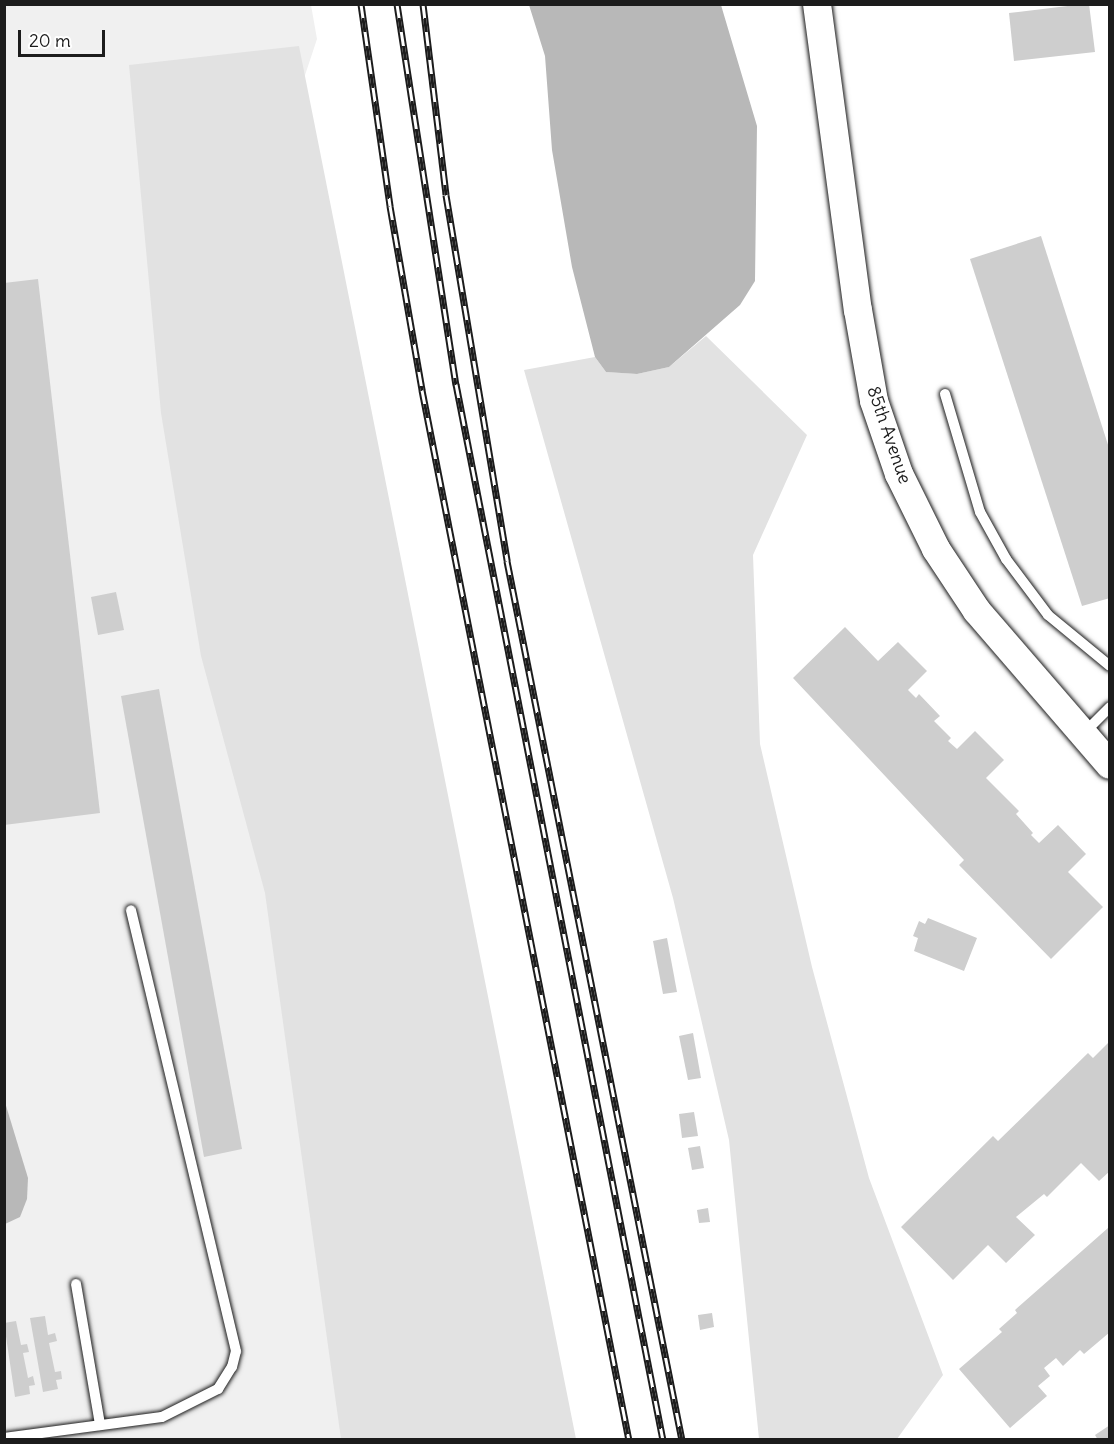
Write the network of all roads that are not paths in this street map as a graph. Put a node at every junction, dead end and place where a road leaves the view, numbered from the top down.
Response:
1 (817, 4) edge
2 (945, 394) dead end
3 (1110, 666) edge
4 (1110, 707) edge
5 (1082, 734) junction
6 (1110, 765) edge
7 (131, 910) dead end
8 (76, 1284) dead end
9 (100, 1425) junction
10 (4, 1438) edge

1 - 5 street, 85th Avenue
2 - 3 lane
4 - 5 lane
5 - 6 street, 85th Avenue
7 - 9 lane
8 - 9 lane
9 - 10 lane

